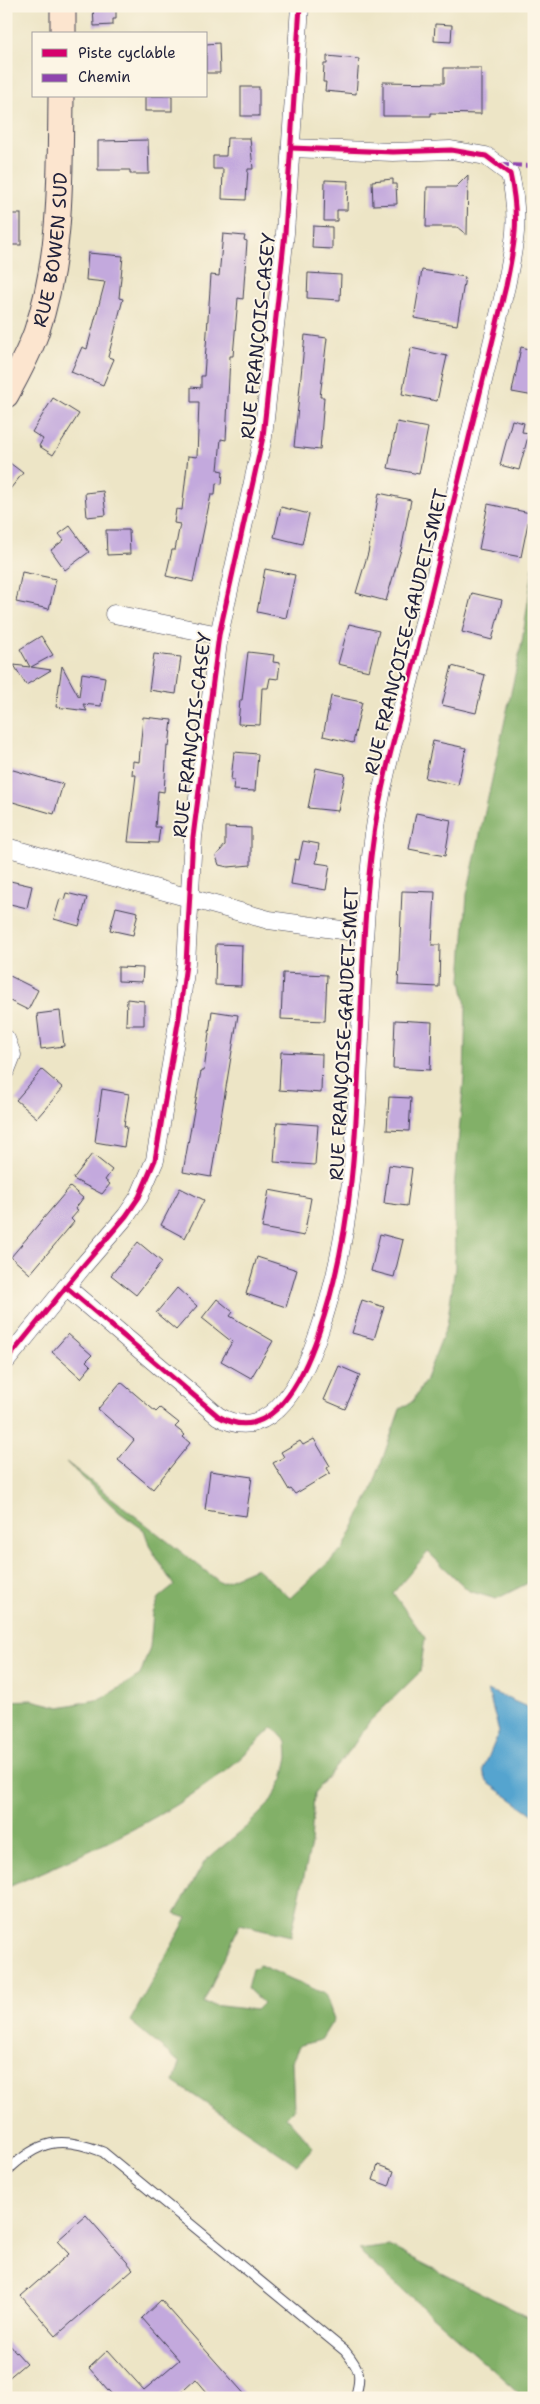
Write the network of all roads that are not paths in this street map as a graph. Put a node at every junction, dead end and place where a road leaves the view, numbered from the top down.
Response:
1 (63, 6) edge
2 (300, 6) edge
3 (63, 32) edge
4 (61, 98) edge
5 (291, 148) junction
6 (6, 395) edge
7 (114, 614) dead end
8 (219, 636) junction
9 (6, 847) edge
10 (189, 897) junction
11 (363, 933) junction
12 (6, 1039) edge
13 (6, 1070) edge
14 (66, 1288) junction
15 (6, 1361) edge
16 (6, 2172) edge
17 (355, 2398) edge

1 - 3 street
2 - 5 street, RUE FRANÇOIS-CASEY
4 - 6 street, RUE BOWEN SUD
5 - 8 street, RUE FRANÇOIS-CASEY
5 - 11 street, RUE FRANÇOISE-GAUDET-SMET
7 - 8 street
8 - 10 street, RUE FRANÇOIS-CASEY
9 - 10 street
10 - 11 street
10 - 14 street, RUE FRANÇOIS-CASEY
11 - 14 street, RUE FRANÇOISE-GAUDET-SMET
12 - 13 street
14 - 15 street, RUE FRANÇOIS-CASEY
16 - 17 lane

